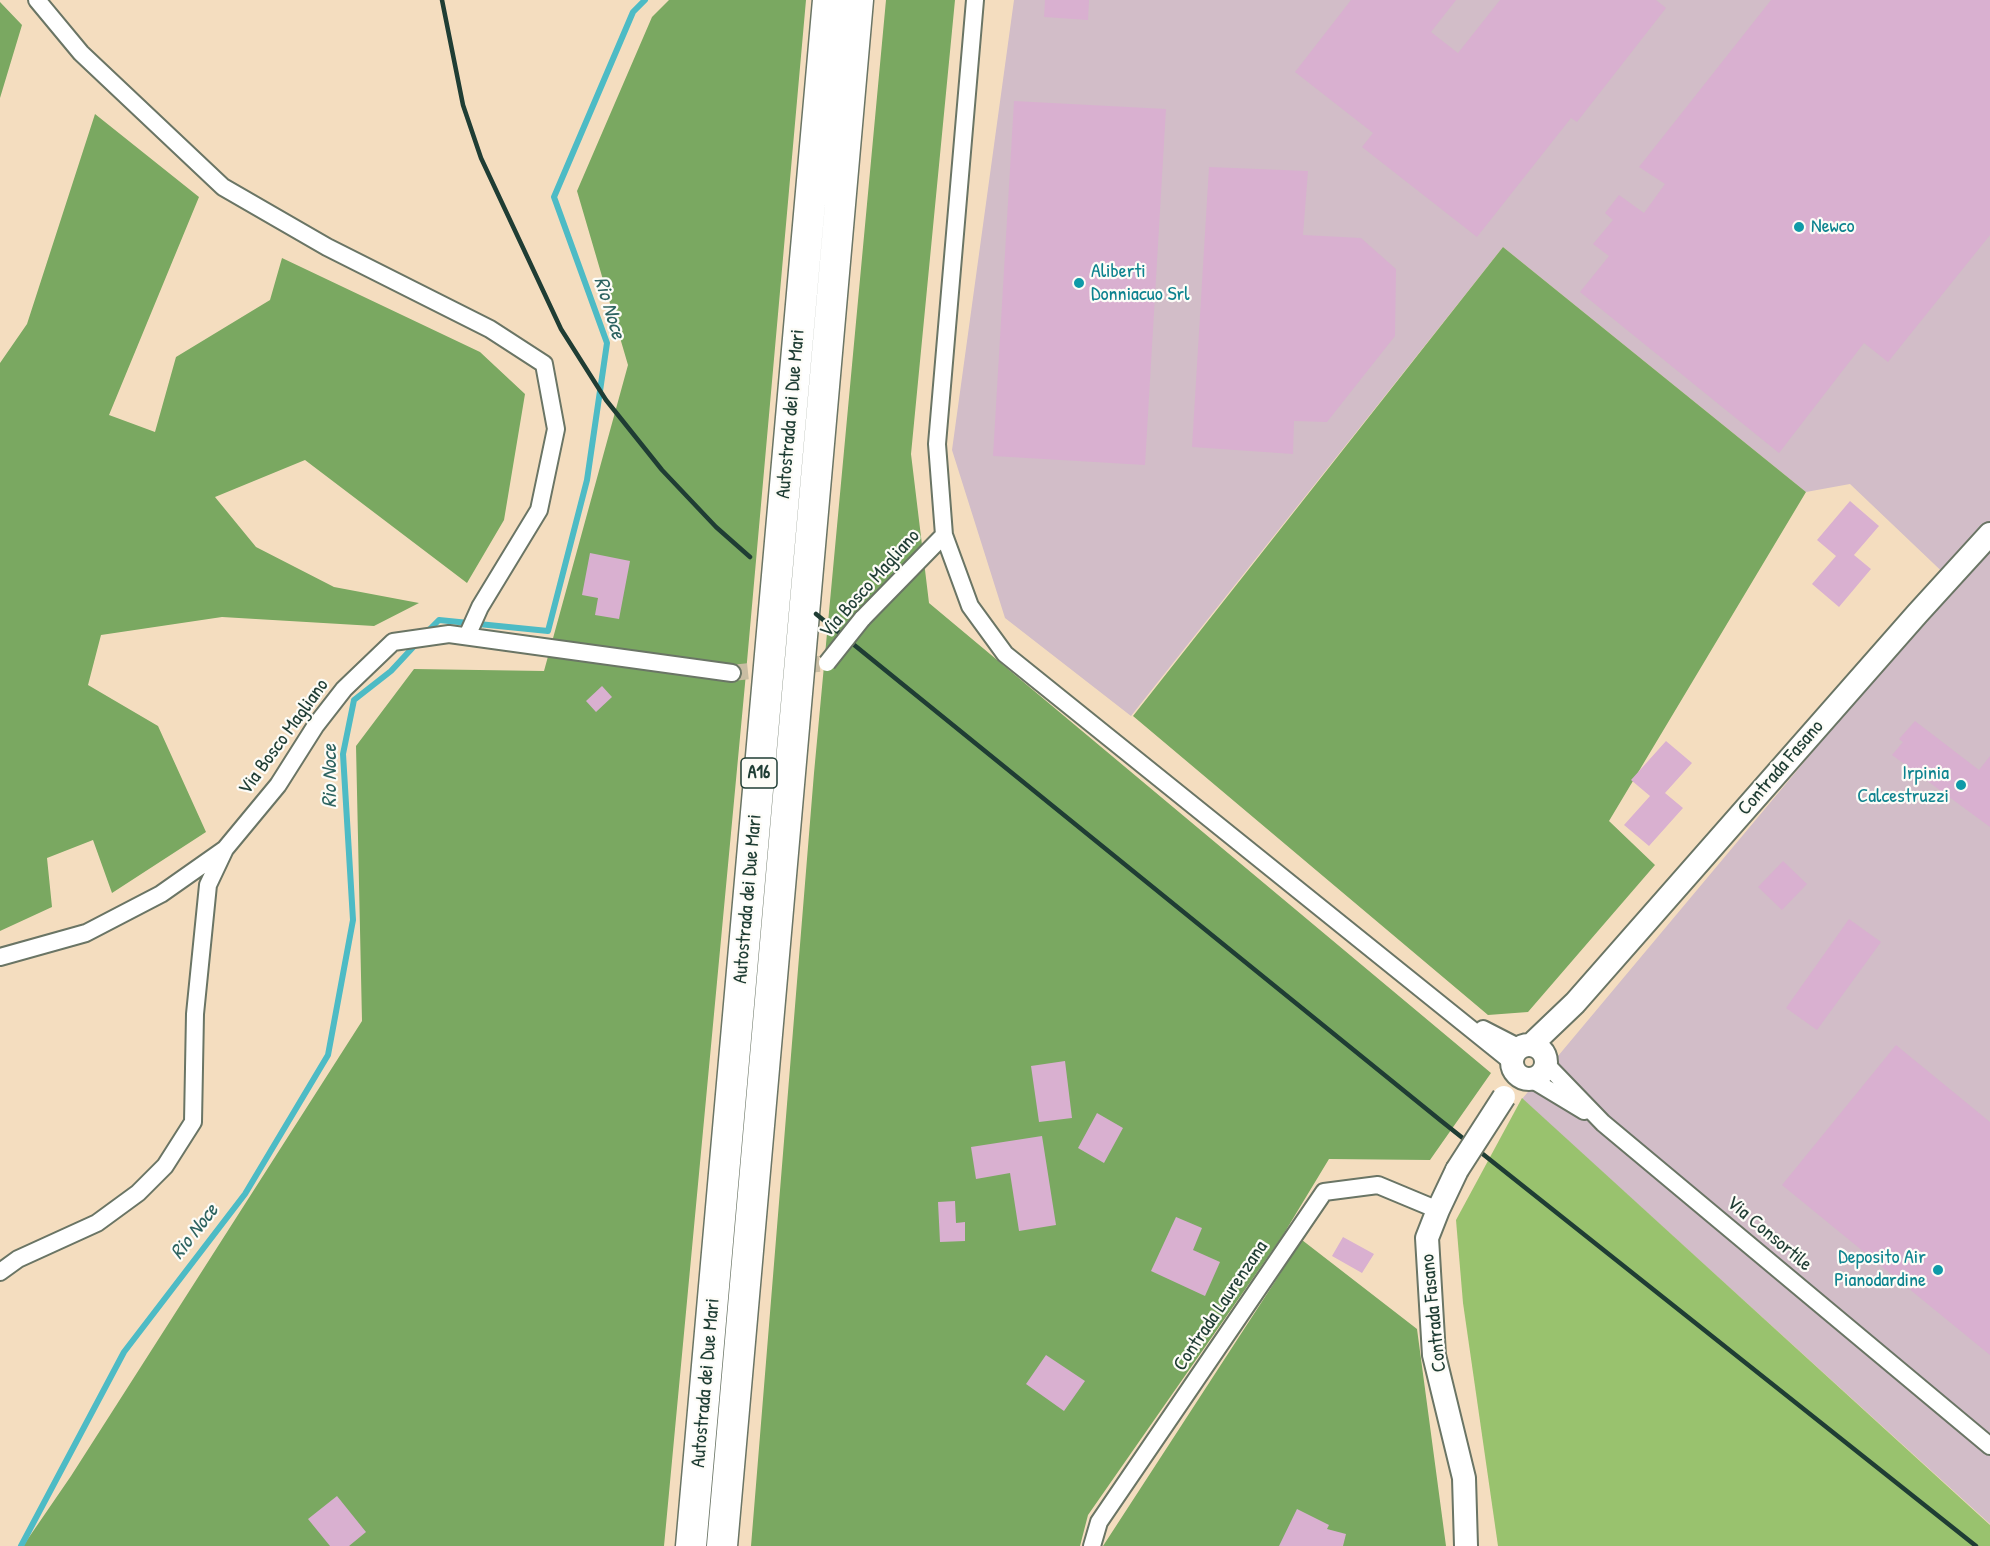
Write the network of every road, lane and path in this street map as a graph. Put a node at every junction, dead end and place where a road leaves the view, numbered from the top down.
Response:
1 (37, 0) edge
2 (828, 0) edge
3 (858, 0) edge
4 (975, 0) edge
5 (1990, 534) edge
6 (944, 535) junction
7 (467, 636) junction
8 (827, 663) dead end
9 (732, 673) tunnel mouth
10 (225, 849) junction
11 (0, 957) edge
12 (1527, 1061) junction
13 (1438, 1210) junction
14 (0, 1272) edge
15 (1990, 1446) edge
16 (691, 1546) edge
17 (722, 1546) edge
18 (1092, 1546) edge
19 (1466, 1546) edge

1 - 7 street
2 - 16 highway, Autostrada dei Due Mari / A16
3 - 17 highway, Autostrada dei Due Mari / A16
4 - 6 street, Via Consortile
5 - 12 main road, Contrada Fasano
6 - 8 street, Via Bosco Magliano, bridge
6 - 12 street, Via Consortile
7 - 9 street, Via Bosco Magliano
7 - 10 street, Via Bosco Magliano
10 - 11 street, Via Bosco Magliano
10 - 14 street
12 - 13 main road, Contrada Fasano, bridge
12 - 15 street, Via Consortile
13 - 18 street, Contrada Laurenzana
13 - 19 main road, Contrada Fasano

